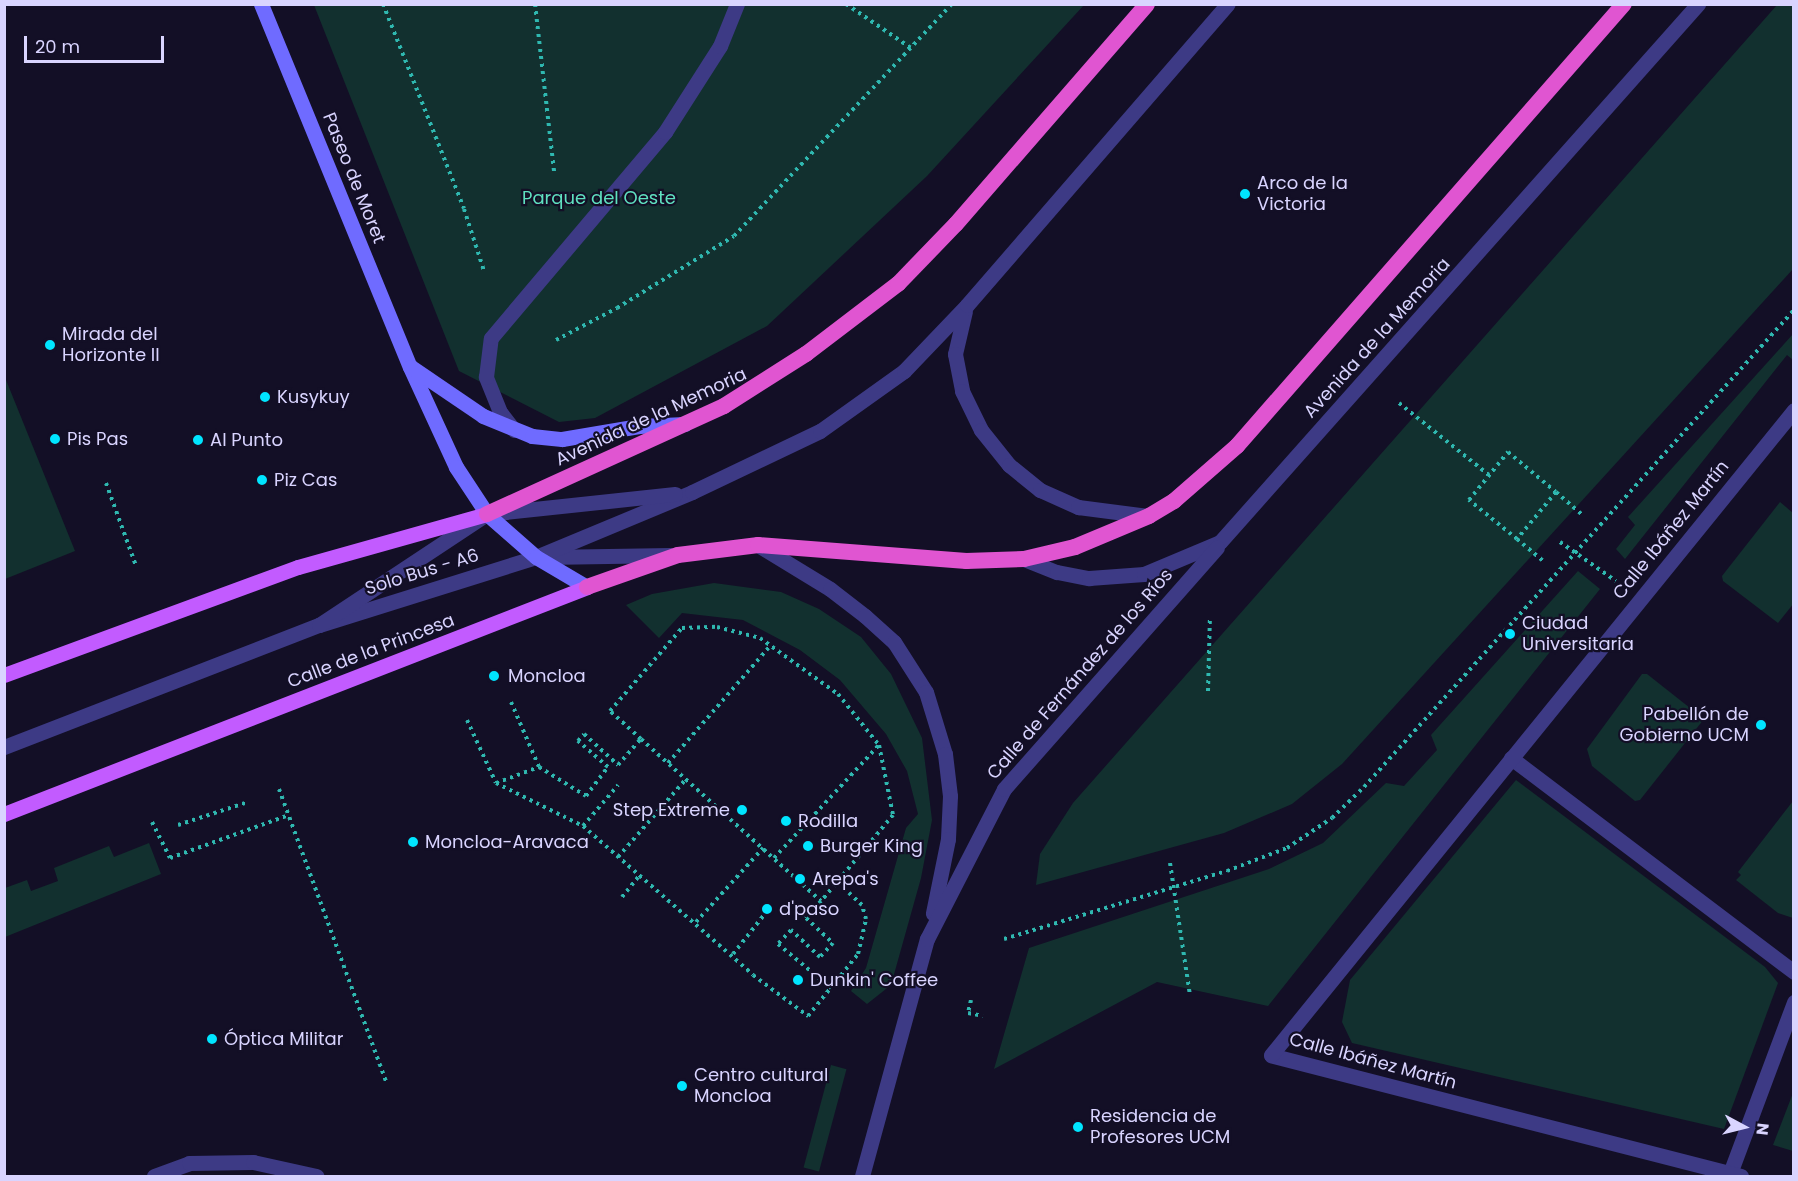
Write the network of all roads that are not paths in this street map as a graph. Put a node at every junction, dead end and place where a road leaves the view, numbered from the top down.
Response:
1 (261, 4) edge
2 (737, 4) edge
3 (1148, 4) edge
4 (1228, 4) edge
5 (1624, 4) edge
6 (1698, 4) edge
7 (967, 305) junction
8 (410, 366) junction
9 (1794, 410) edge
10 (688, 424) junction
11 (514, 430) junction
12 (692, 492) junction
13 (487, 514) junction
14 (1149, 516) junction
15 (1220, 542) junction
16 (758, 545) junction
17 (678, 555) junction
18 (536, 557) junction
19 (1024, 559) junction
20 (587, 587) junction
21 (319, 625) junction
22 (4, 675) edge
23 (4, 747) edge
24 (1511, 758) junction
25 (4, 814) edge
26 (927, 939) junction
27 (1794, 972) edge
28 (1794, 1002) edge
29 (1733, 1175) edge
30 (154, 1176) edge
31 (316, 1176) edge
32 (862, 1176) edge

1 - 8 main road, Paseo de Moret
2 - 11 street
3 - 10 highway, Avenida de la Memoria
4 - 7 street
5 - 14 highway, Avenida de la Memoria
6 - 15 street, Avenida de la Memoria
7 - 12 street
7 - 14 street
8 - 11 main road
8 - 13 main road, Paseo de Moret
9 - 24 street, Calle Ibáñez Martín
10 - 11 main road
10 - 13 highway, Avenida de la Memoria
12 - 13 street
12 - 18 street
13 - 18 main road, Paseo de Moret
13 - 21 street
13 - 22 main road
14 - 19 highway, Avenida de la Memoria
15 - 19 street, Avenida de la Memoria
15 - 26 street, Calle de Fernández de los Ríos
16 - 17 highway, Calle de la Princesa
16 - 19 highway, Avenida de la Memoria
16 - 26 street
17 - 18 street
17 - 20 highway, Calle de la Princesa
18 - 20 main road, Paseo de Moret
18 - 21 street, Solo Bus - A6
20 - 25 main road, Calle de la Princesa
21 - 23 street
24 - 27 street
24 - 29 street, Calle Ibáñez Martín
26 - 32 street, Calle de Fernández de los Ríos
28 - 29 street, Calle Ibáñez Martín
30 - 31 street

